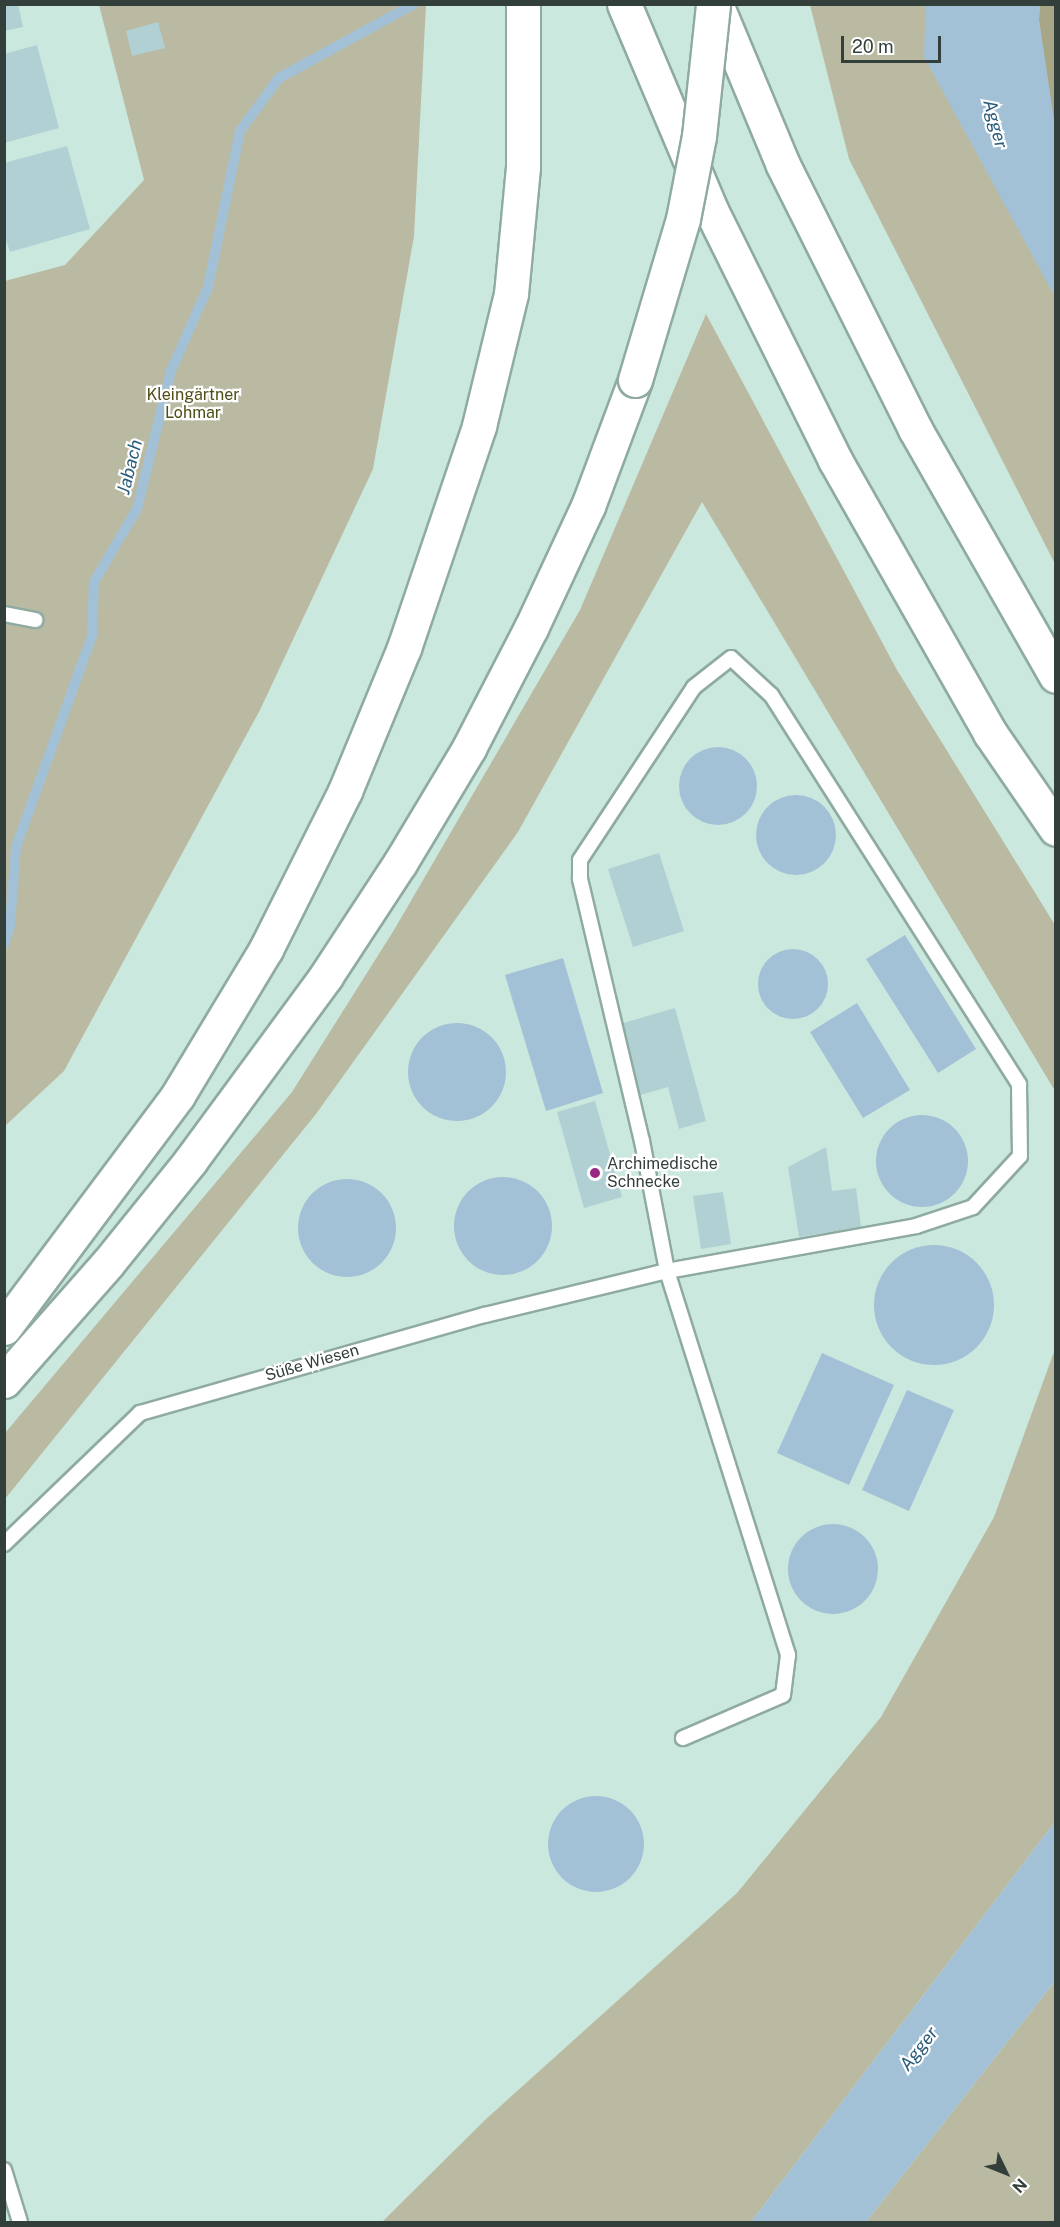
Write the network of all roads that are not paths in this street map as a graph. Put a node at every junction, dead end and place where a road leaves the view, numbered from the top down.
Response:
1 (523, 4) edge
2 (624, 4) edge
3 (714, 4) edge
4 (4, 614) edge
5 (35, 620) dead end
6 (1056, 676) edge
7 (1056, 829) edge
8 (667, 1271) junction
9 (4, 1328) edge
10 (4, 1382) edge
11 (4, 1544) edge
12 (683, 1738) dead end
13 (4, 2170) edge
14 (20, 2223) edge

1 - 9 highway
2 - 7 highway
3 - 6 highway
3 - 10 highway, bridge
4 - 5 lane
8 - 8 lane, Süße Wiesen
8 - 11 lane, Süße Wiesen
8 - 12 lane
13 - 14 lane

